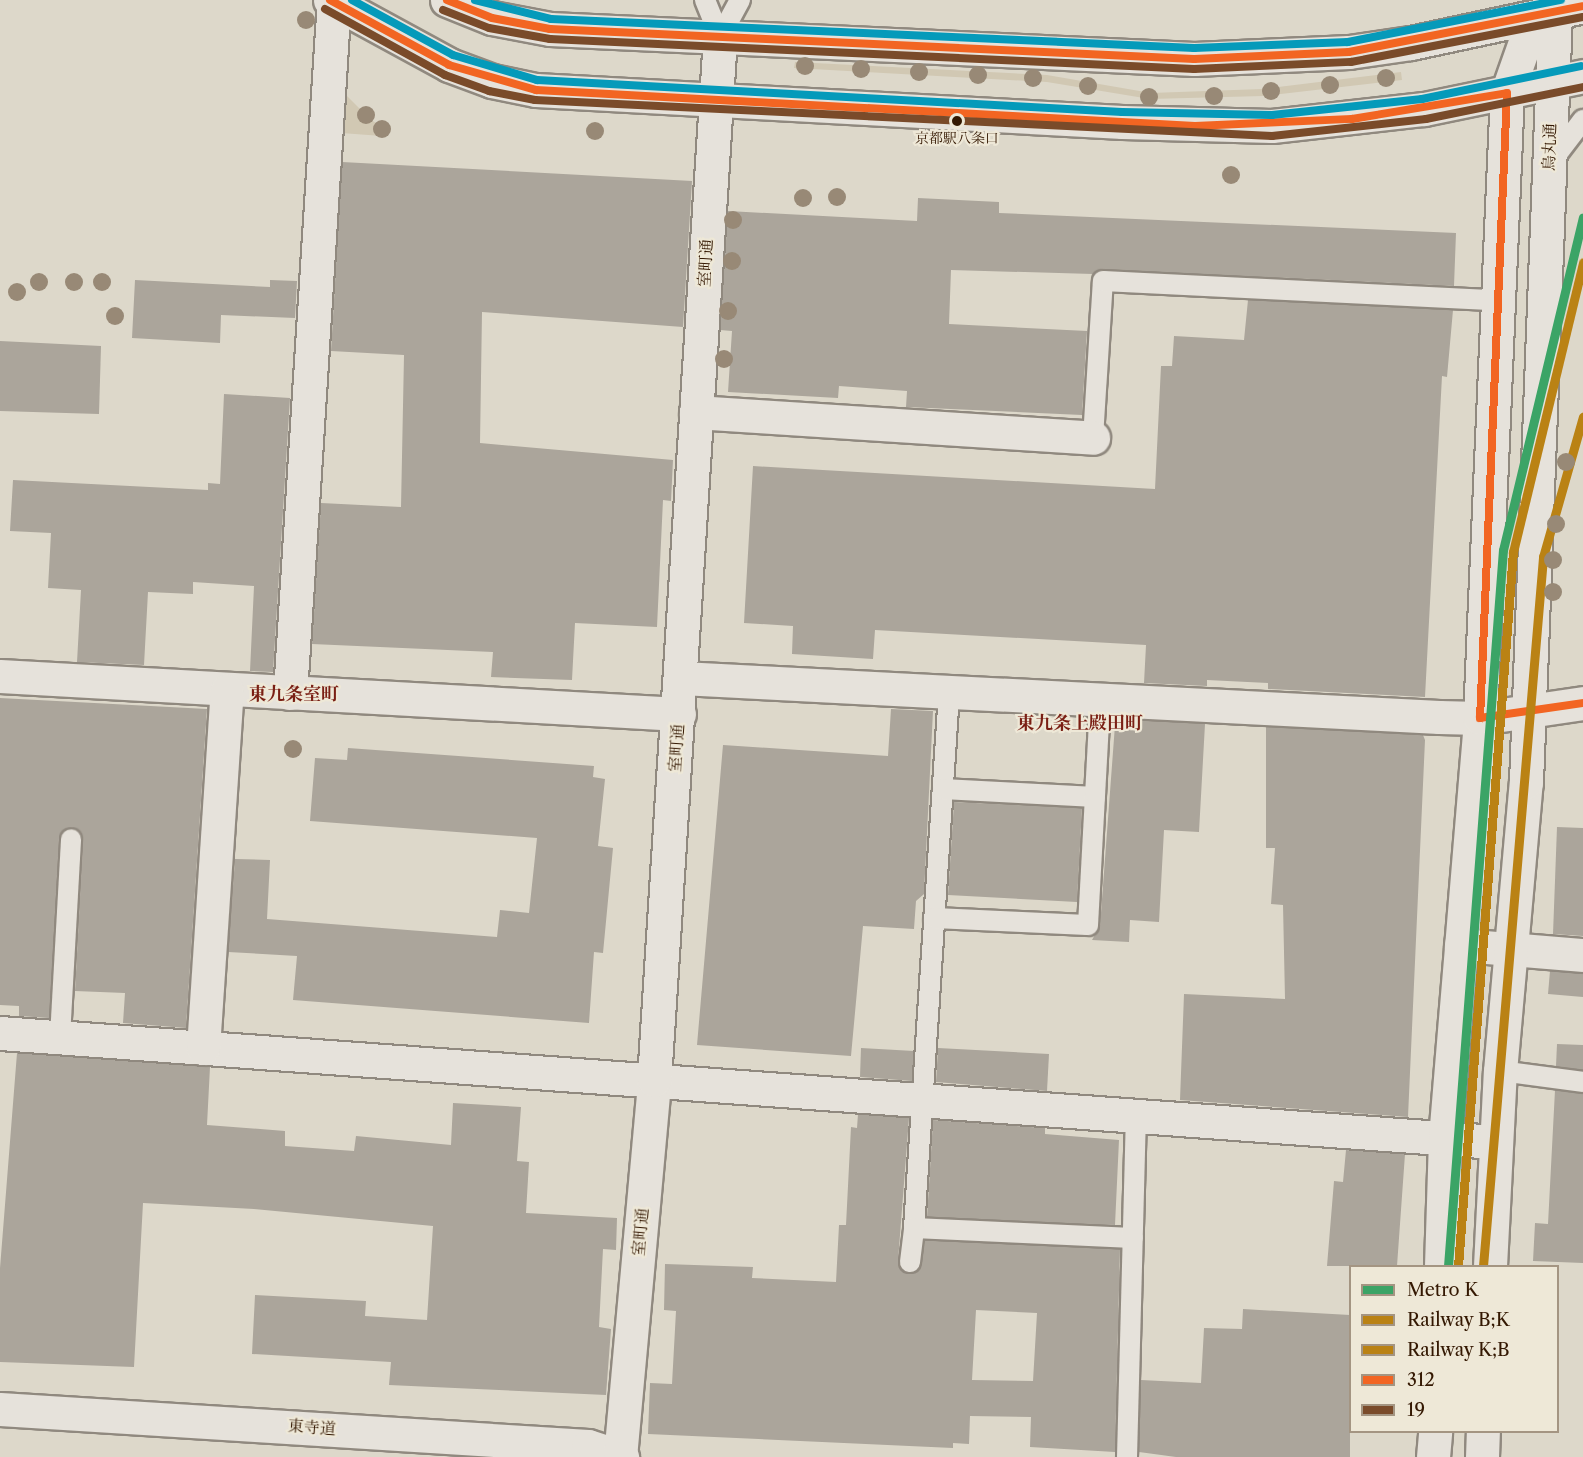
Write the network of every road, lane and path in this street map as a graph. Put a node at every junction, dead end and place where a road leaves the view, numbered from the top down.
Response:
1 (447, 0) edge
2 (705, 0) edge
3 (740, 0) edge
4 (332, 1) edge
5 (1564, 6) edge
6 (720, 38) junction
7 (1567, 80) edge
8 (1507, 93) junction
9 (715, 100) junction
10 (1583, 120) edge
11 (1549, 168) junction
12 (1495, 300) junction
13 (696, 412) junction
14 (1092, 438) joint
15 (0, 676) edge
16 (681, 678) junction
17 (227, 691) junction
18 (290, 693) junction
19 (949, 693) junction
20 (1100, 700) junction
21 (1583, 704) edge
22 (1529, 711) junction
23 (679, 714) junction
24 (1480, 718) junction
25 (943, 789) junction
26 (1095, 797) junction
27 (71, 840) dead end
28 (934, 918) junction
29 (1461, 945) junction
30 (1511, 949) junction
31 (1583, 955) edge
32 (0, 1033) edge
33 (60, 1037) junction
34 (203, 1047) junction
35 (1500, 1071) junction
36 (654, 1080) junction
37 (1583, 1082) edge
38 (920, 1100) junction
39 (1137, 1116) junction
40 (1445, 1138) junction
41 (1495, 1142) junction
42 (914, 1228) junction
43 (1133, 1238) junction
44 (910, 1262) dead end
45 (1441, 1265) edge
46 (1490, 1265) edge
47 (0, 1409) edge
48 (1435, 1433) edge
49 (1483, 1433) edge
50 (621, 1457) edge
51 (1127, 1457) edge
52 (1433, 1457) edge
53 (1482, 1457) edge

1 - 6 street
2 - 6 lane
3 - 6 lane
4 - 9 street
4 - 18 street
5 - 6 street
5 - 7 street, 烏丸通
5 - 8 street
6 - 9 street, 室町通
7 - 8 street
7 - 11 street, 烏丸通
8 - 9 street
8 - 12 street
9 - 13 street, 室町通
10 - 11 lane
11 - 22 street, 烏丸通
12 - 14 lane
12 - 24 street
13 - 14 street
13 - 16 street, 室町通
15 - 17 street
16 - 19 street
16 - 23 street, 室町通
17 - 18 street
17 - 34 street
18 - 23 street
19 - 20 street
19 - 25 lane
20 - 24 street
20 - 26 lane
21 - 22 street
22 - 24 street
22 - 30 street, 烏丸通
23 - 36 street, 室町通
24 - 29 street
25 - 26 lane
25 - 28 lane
26 - 28 lane
27 - 33 lane
28 - 38 lane
29 - 30 street
29 - 40 street
30 - 31 street
30 - 35 street, 烏丸通
32 - 33 street
33 - 34 street
34 - 36 street
35 - 37 lane
35 - 41 street, 烏丸通
36 - 38 street
36 - 50 street, 室町通
38 - 39 street
38 - 42 lane
39 - 40 street
39 - 43 lane
40 - 41 street
40 - 45 street
41 - 46 street, 烏丸通
42 - 43 lane
42 - 44 lane
43 - 51 lane
47 - 50 street, 東寺道
48 - 52 street
49 - 53 street

